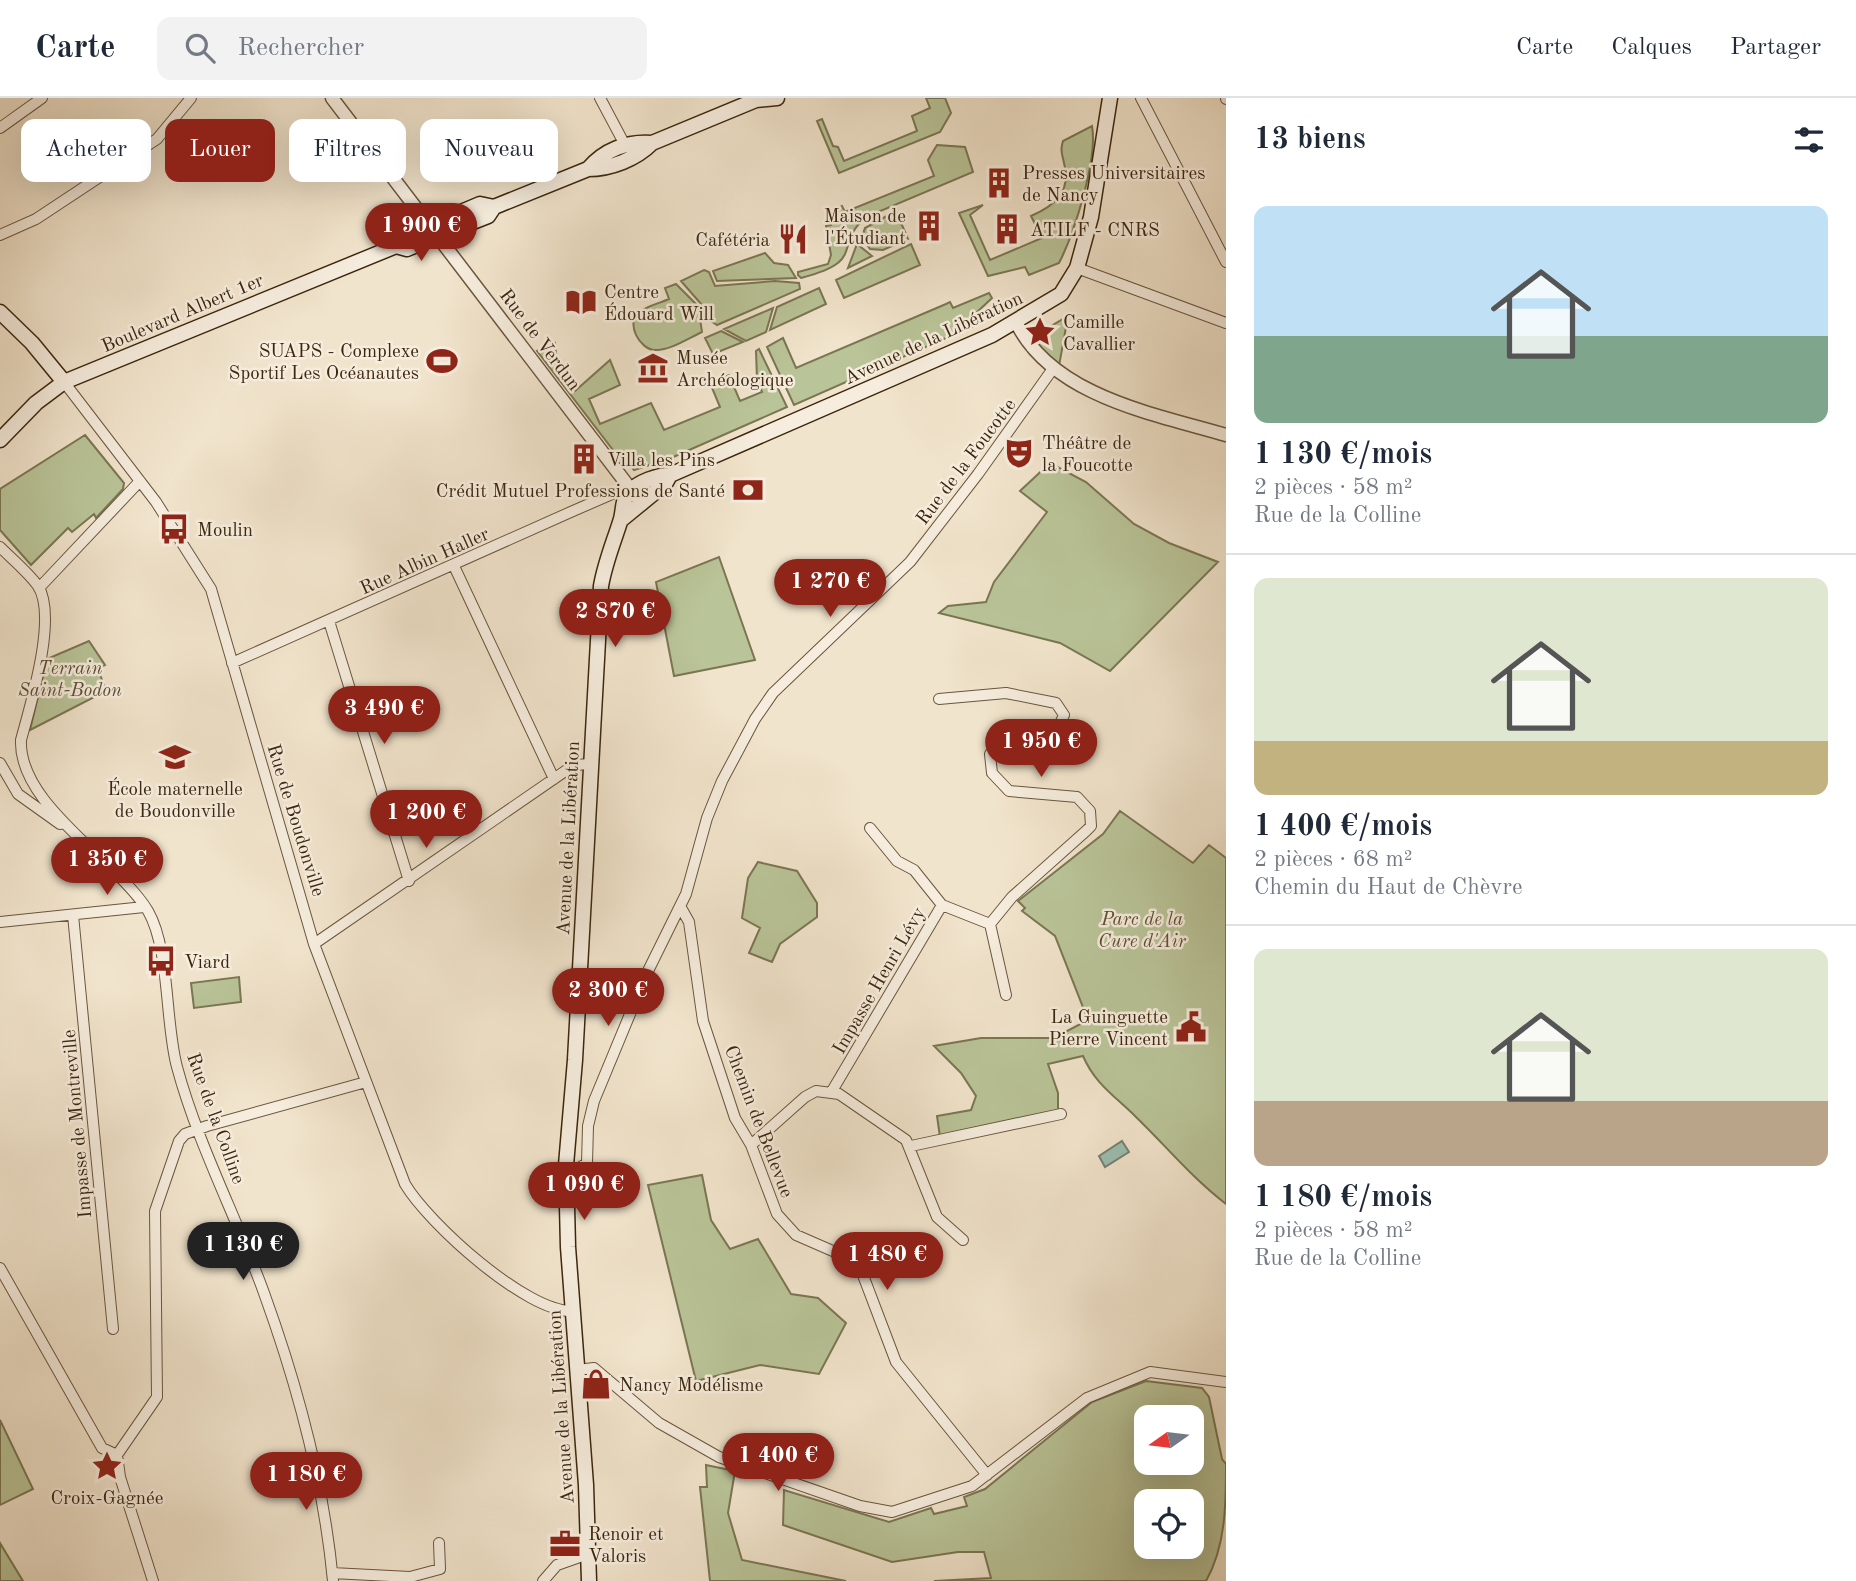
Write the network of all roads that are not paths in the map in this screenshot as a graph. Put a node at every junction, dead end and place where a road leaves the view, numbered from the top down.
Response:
1 (41, 98) edge
2 (191, 98) edge
3 (332, 98) edge
4 (600, 98) edge
5 (777, 98) edge
6 (1110, 98) edge
7 (1141, 98) edge
8 (757, 99) edge
9 (0, 128) edge
10 (652, 143) junction
11 (625, 145) junction
12 (588, 169) junction
13 (432, 231) junction
14 (0, 235) edge
15 (1226, 262) edge
16 (1077, 268) junction
17 (0, 312) edge
18 (1016, 322) junction
19 (1226, 323) edge
20 (1052, 370) junction
21 (64, 382) junction
22 (1226, 435) edge
23 (0, 440) edge
24 (670, 475) junction
25 (140, 481) junction
26 (630, 490) junction
27 (642, 504) junction
28 (621, 520) junction
29 (0, 547) edge
30 (454, 566) junction
31 (39, 588) junction
32 (329, 621) junction
33 (232, 663) junction
34 (939, 699) dead end
35 (0, 764) edge
36 (591, 765) junction
37 (554, 779) junction
38 (3, 780) edge
39 (42, 795) junction
40 (30, 804) junction
41 (870, 828) dead end
42 (68, 829) junction
43 (409, 881) junction
44 (942, 905) junction
45 (680, 906) junction
46 (145, 907) junction
47 (73, 915) junction
48 (0, 922) edge
49 (990, 924) junction
50 (314, 944) junction
51 (1006, 995) dead end
52 (366, 1082) junction
53 (832, 1091) junction
54 (1061, 1114) dead end
55 (198, 1129) junction
56 (751, 1145) junction
57 (911, 1146) junction
58 (566, 1175) junction
59 (963, 1240) dead end
60 (0, 1268) edge
61 (573, 1311) junction
62 (113, 1329) dead end
63 (577, 1370) junction
64 (1226, 1382) edge
65 (117, 1455) junction
66 (987, 1475) junction
67 (439, 1543) dead end
68 (588, 1554) junction
69 (332, 1577) edge
70 (410, 1579) edge
71 (153, 1581) edge
72 (543, 1581) edge
73 (589, 1581) edge

1 - 9 street
2 - 14 street
3 - 13 street, Rue de Verdun
4 - 11 street
5 - 8 main road, Boulevard Albert 1er
6 - 16 main road, Avenue de la Libération
7 - 15 street
8 - 10 main road, Boulevard Albert 1er
10 - 11 main road, Boulevard Albert 1er
10 - 12 main road, Boulevard Albert 1er
11 - 12 main road, Boulevard Albert 1er
12 - 13 main road, Boulevard Albert 1er
13 - 21 main road, Boulevard Albert 1er
13 - 26 street, Rue de Verdun
16 - 18 main road, Avenue de la Libération
16 - 19 street
17 - 21 main road, Rue de Boudonville
18 - 20 street
18 - 24 main road, Avenue de la Libération
20 - 22 street
20 - 45 street, Rue de la Foucotte
21 - 23 main road, Boulevard Albert 1er
21 - 25 street, Rue de Boudonville
24 - 26 main road, Avenue de la Libération
24 - 27 main road, Avenue de la Libération
25 - 31 street
25 - 33 street, Rue de Boudonville
26 - 27 street, Rue de Verdun
26 - 28 main road, Avenue de la Libération
26 - 30 street, Rue Albin Haller
27 - 28 main road, Avenue de la Libération
28 - 36 main road, Avenue de la Libération
29 - 31 street
30 - 32 street, Rue Albin Haller
30 - 37 street
31 - 39 street
32 - 33 street, Rue Albin Haller
32 - 43 street
33 - 50 street, Rue de Boudonville
34 - 49 street
35 - 38 street
36 - 37 street
36 - 58 main road, Avenue de la Libération
37 - 43 street
38 - 40 street
39 - 40 street
39 - 42 street
40 - 42 street
41 - 44 street, Impasse Henri Lévy
42 - 46 street
43 - 50 street
44 - 49 street
44 - 53 street, Impasse Henri Lévy
45 - 56 street, Chemin de Bellevue
45 - 58 street, Rue de la Foucotte
46 - 47 street
46 - 55 street, Rue de la Colline
47 - 48 street
47 - 62 street, Impasse de Montreville
49 - 51 street
50 - 52 street, Rue de Boudonville
52 - 55 street
52 - 61 street, Rue de Boudonville
53 - 56 street
53 - 57 street
54 - 57 street
55 - 65 street
55 - 69 street, Rue de la Colline
56 - 66 street, Chemin de Bellevue
57 - 59 street
58 - 61 main road, Avenue de la Libération
60 - 65 street
61 - 63 main road, Avenue de la Libération
63 - 66 street
63 - 68 main road, Avenue de la Libération
64 - 66 street
65 - 71 street
67 - 70 street
68 - 72 street
68 - 73 main road, Avenue de la Libération
69 - 70 street

